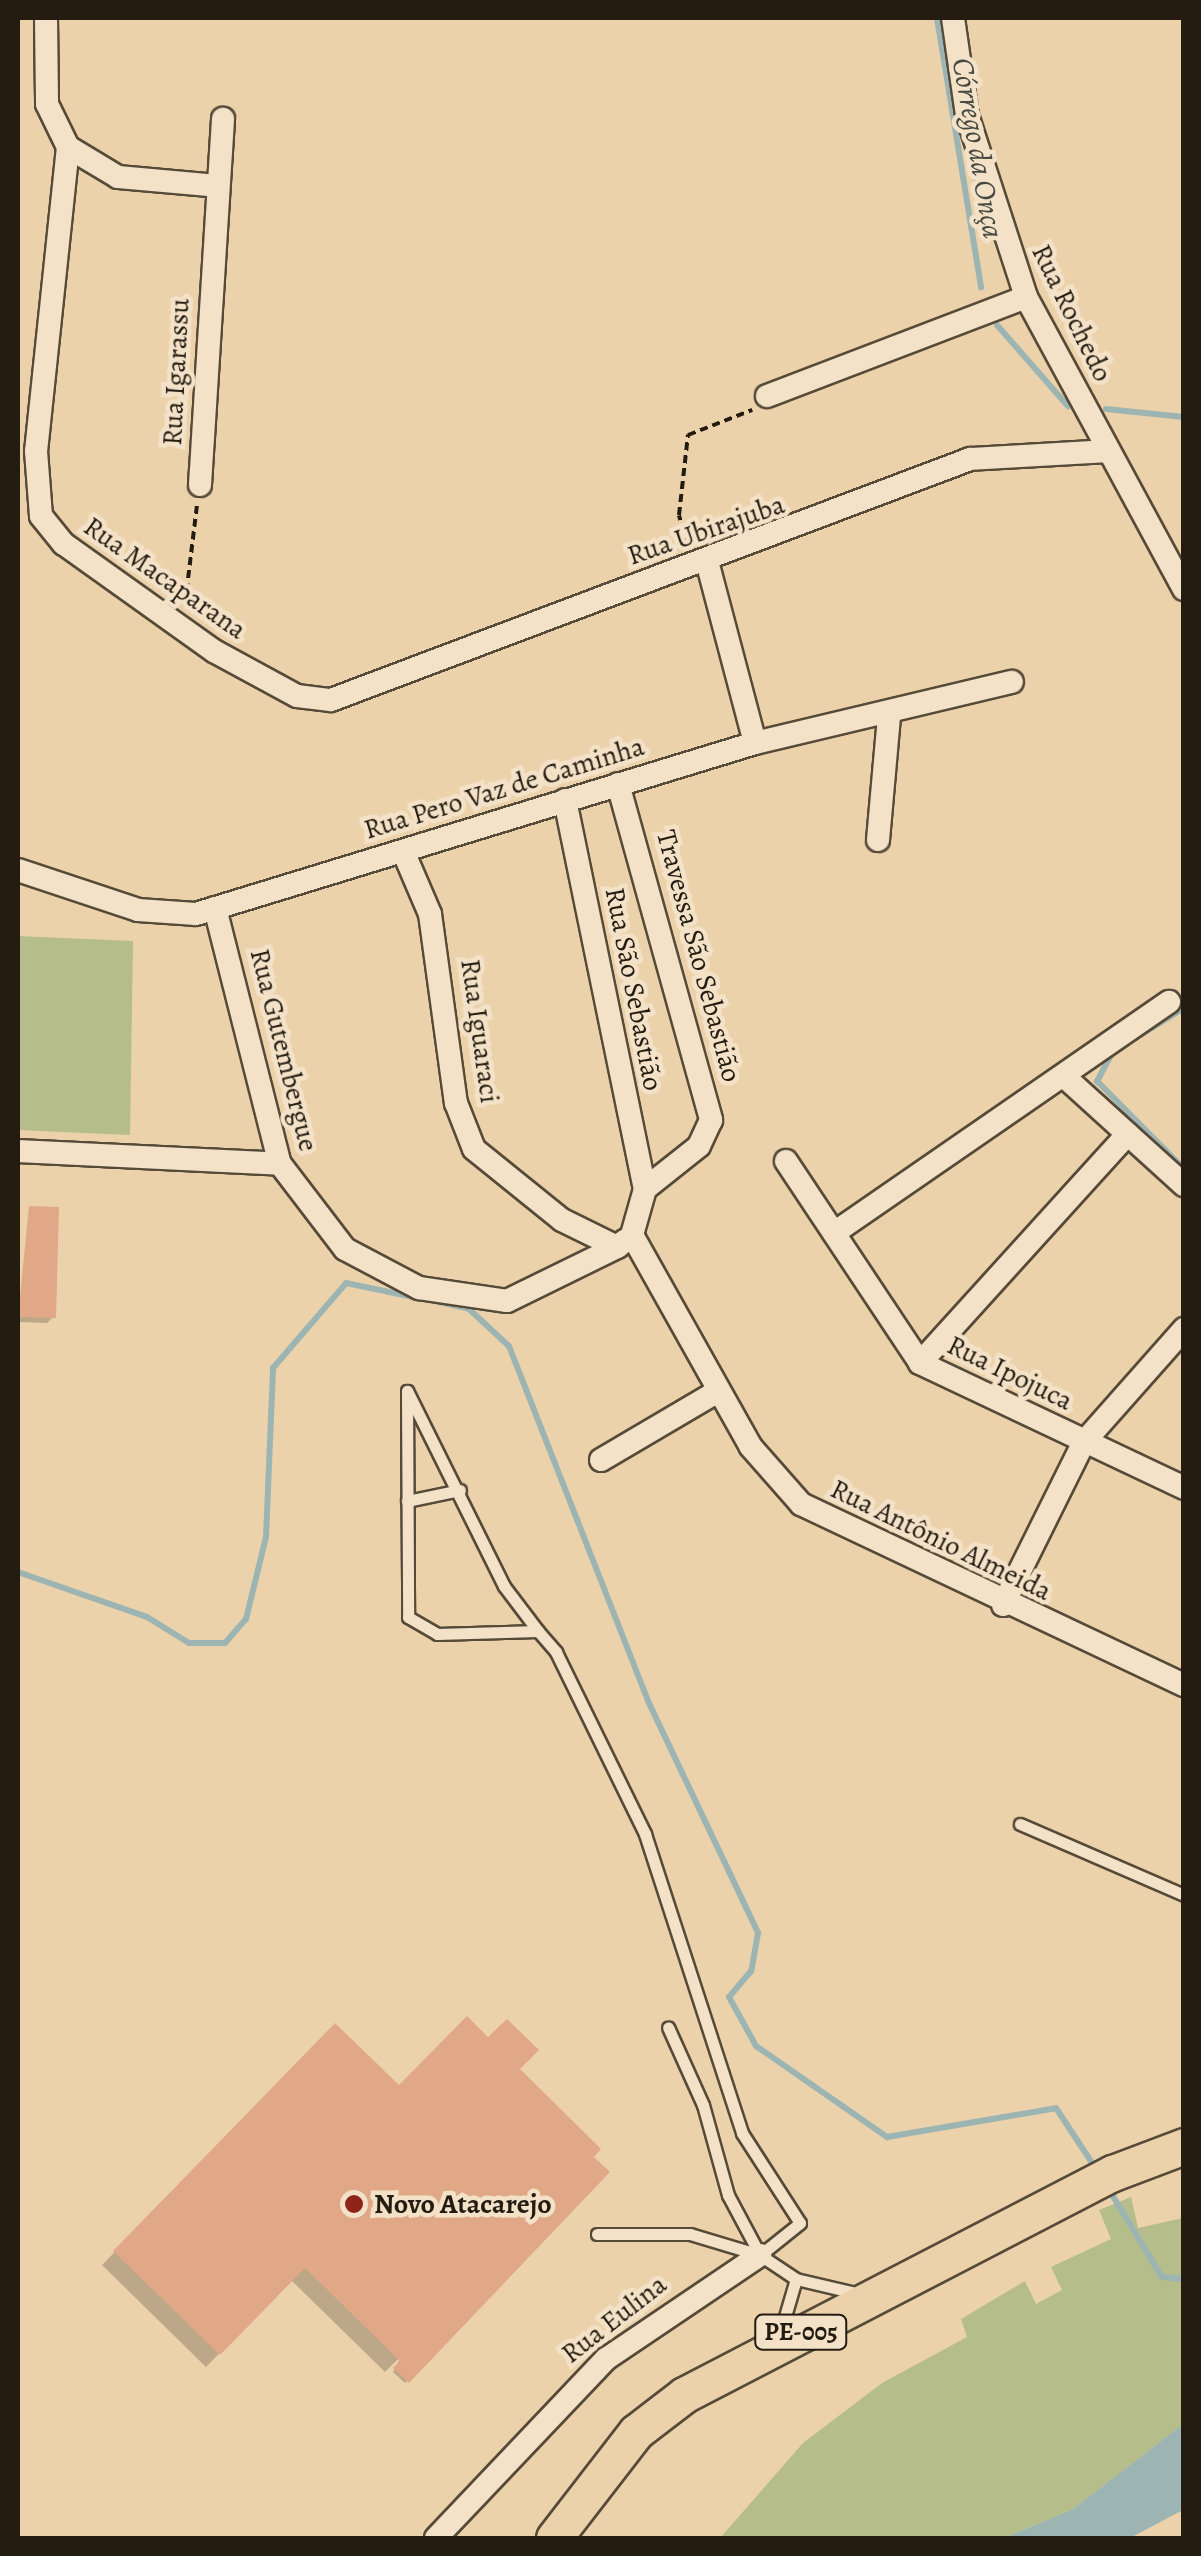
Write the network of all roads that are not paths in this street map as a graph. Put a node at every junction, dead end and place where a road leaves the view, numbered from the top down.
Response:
1 (46, 18) edge
2 (953, 18) edge
3 (223, 120) dead end
4 (68, 147) junction
5 (218, 186) junction
6 (1026, 297) junction
7 (767, 396) road end
8 (1107, 451) junction
9 (200, 485) road end
10 (701, 567) junction
11 (1184, 589) edge
12 (1012, 682) dead end
13 (330, 700) joint
14 (889, 716) junction
15 (755, 743) junction
16 (618, 784) junction
17 (565, 800) junction
18 (878, 840) dead end
19 (403, 851) junction
20 (18, 870) edge
21 (215, 908) junction
22 (1169, 1002) dead end
23 (1066, 1079) junction
24 (1128, 1134) junction
25 (18, 1151) edge
26 (786, 1161) dead end
27 (280, 1164) junction
28 (1184, 1184) edge
29 (644, 1190) junction
30 (834, 1234) junction
31 (625, 1241) junction
32 (1184, 1329) edge
33 (920, 1363) junction
34 (718, 1392) junction
35 (1084, 1442) junction
36 (601, 1460) dead end
37 (1184, 1488) edge
38 (460, 1490) junction
39 (408, 1501) junction
40 (1003, 1604) junction
41 (538, 1631) junction
42 (1184, 1685) edge
43 (1020, 1824) dead end
44 (1184, 1896) edge
45 (668, 2027) dead end
46 (1184, 2146) edge
47 (596, 2234) dead end
48 (760, 2255) junction
49 (796, 2279) junction
50 (874, 2298) junction
51 (777, 2343) junction
52 (436, 2538) edge
53 (554, 2538) edge

1 - 4 street
2 - 6 street, Rua Rochedo
3 - 5 street, Rua Igarassu
4 - 5 street
4 - 13 street, Rua Macaparana
5 - 9 street, Rua Igarassu
6 - 7 street
6 - 8 street, Rua Rochedo
8 - 10 street, Rua Ubirajuba
8 - 11 street, Rua Rochedo
10 - 13 street, Rua Ubirajuba
10 - 15 street
12 - 14 street, Rua Pero Vaz de Caminha
14 - 15 street, Rua Pero Vaz de Caminha
14 - 18 street
15 - 16 street, Rua Pero Vaz de Caminha
16 - 17 street, Rua Pero Vaz de Caminha
16 - 29 street, Travessa São Sebastião
17 - 19 street, Rua Pero Vaz de Caminha
17 - 29 street, Rua São Sebastião
19 - 21 street, Rua Pero Vaz de Caminha
19 - 31 street, Rua Iguaraci
20 - 21 street, Rua Pero Vaz de Caminha
21 - 27 street, Rua Gutembergue
22 - 23 street
23 - 24 street
23 - 30 street
24 - 28 street
24 - 33 street
25 - 27 street
26 - 30 street, Rua Ipojuca
27 - 31 street, Rua Gutembergue
29 - 31 street
30 - 33 street, Rua Ipojuca
31 - 34 street, Rua Antônio Almeida
32 - 35 street
33 - 35 street, Rua Ipojuca
34 - 36 street
34 - 40 street, Rua Antônio Almeida
35 - 37 street, Rua Ipojuca
35 - 40 street
38 - 39 lane
38 - 39 lane
38 - 41 lane
39 - 41 lane
40 - 42 street, Rua Antônio Almeida
41 - 48 lane
43 - 44 lane
45 - 48 lane
46 - 50 main road, PE-005
47 - 48 lane
48 - 49 lane
48 - 52 street, Rua Eulina
49 - 50 lane
49 - 51 lane
50 - 51 main road, PE-005
51 - 53 main road, PE-005

